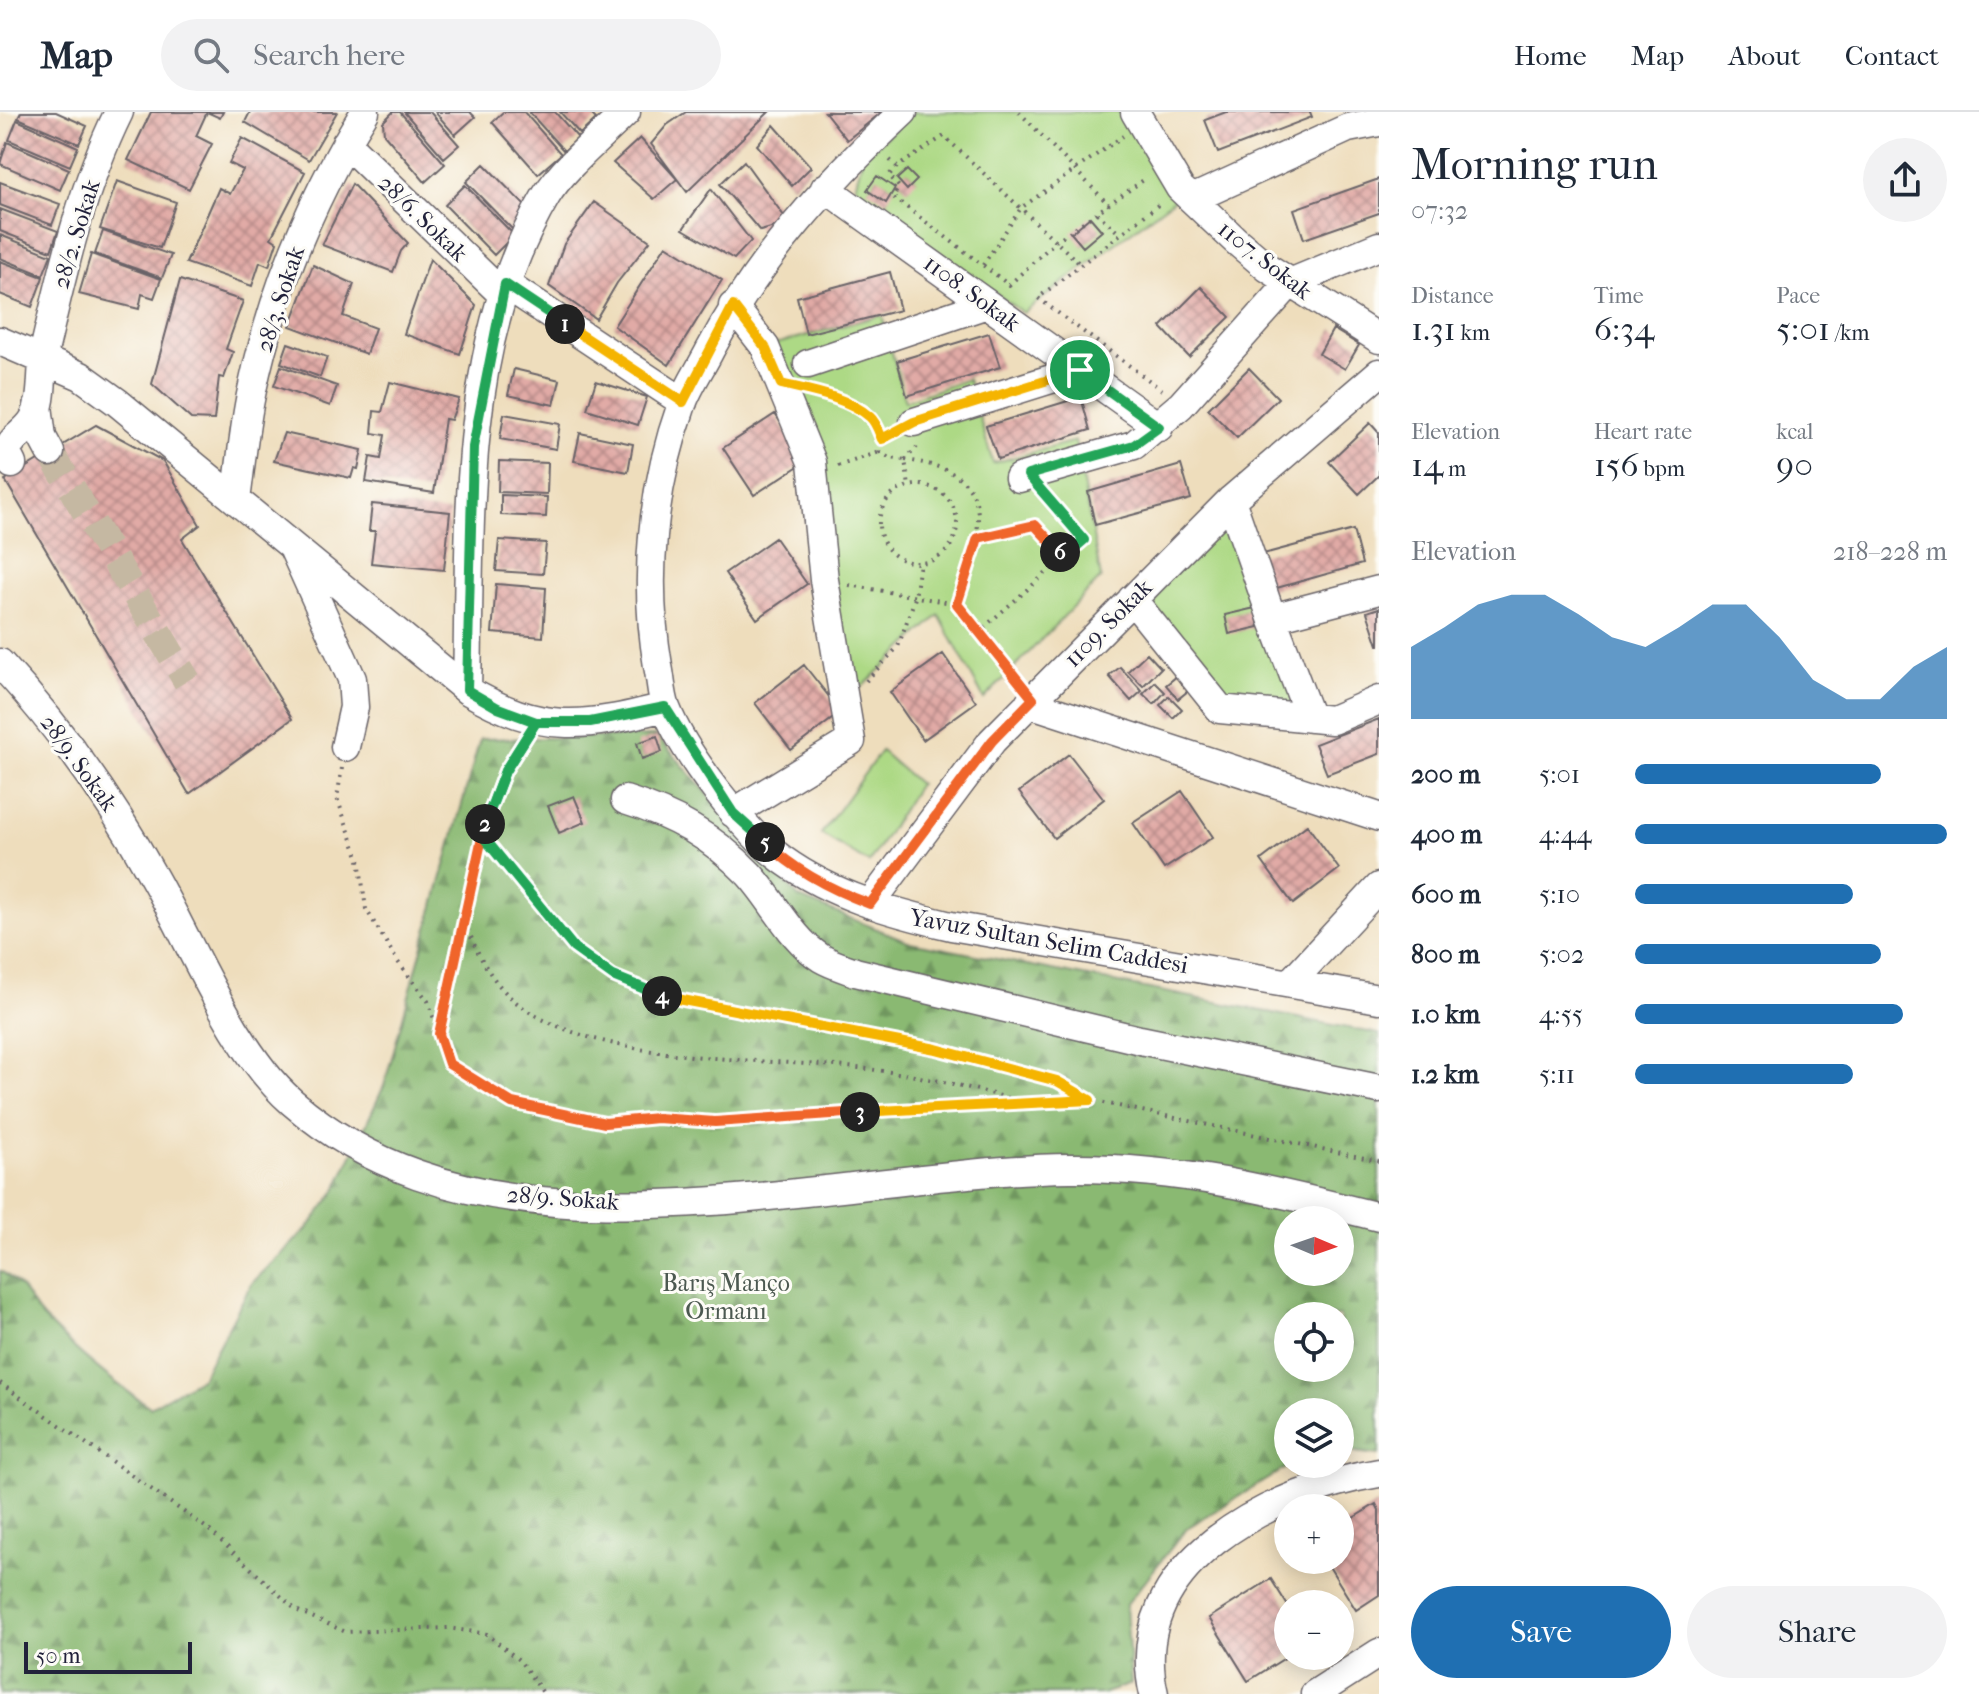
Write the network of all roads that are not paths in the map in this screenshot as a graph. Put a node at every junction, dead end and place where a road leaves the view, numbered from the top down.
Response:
1 (119, 112) edge
2 (365, 112) edge
3 (626, 112) edge
4 (903, 112) edge
5 (1145, 115) edge
6 (1379, 122) edge
7 (346, 143) junction
8 (1179, 184) junction
9 (825, 188) junction
10 (1379, 246) edge
11 (1290, 283) junction
12 (503, 289) junction
13 (987, 304) junction
14 (733, 306) junction
15 (1379, 339) edge
16 (0, 341) edge
17 (42, 359) junction
18 (808, 364) dead end
19 (1080, 370) junction
20 (1379, 373) edge
21 (683, 402) junction
22 (38, 406) junction
23 (914, 422) road end
24 (1159, 427) junction
25 (50, 452) tunnel mouth
26 (12, 464) dead end
27 (1024, 476) road end
28 (236, 500) junction
29 (1231, 500) junction
30 (292, 546) junction
31 (1379, 590) edge
32 (1132, 599) junction
33 (1272, 618) junction
34 (0, 663) edge
35 (467, 690) junction
36 (1379, 700) edge
37 (1031, 701) junction
38 (665, 707) junction
39 (1310, 718) junction
40 (345, 747) road end
41 (625, 800) dead end
42 (733, 813) junction
43 (1379, 817) edge
44 (1379, 887) edge
45 (870, 904) junction
46 (1290, 983) junction
47 (1379, 999) edge
48 (1379, 1089) edge
49 (1379, 1217) edge
50 (1379, 1473) edge
51 (1379, 1653) edge
52 (1154, 1694) edge
53 (1315, 1694) edge

1 - 17 street, 28/2. Sokak
2 - 7 street, 28/3. Sokak
3 - 12 street
4 - 9 street, Yavuz Sultan Selim Caddesi
5 - 8 street
6 - 8 street
7 - 12 street, 28/6. Sokak
7 - 28 street, 28/3. Sokak
8 - 11 street, 1107. Sokak
9 - 13 street, 1108. Sokak
9 - 14 street, Yavuz Sultan Selim Caddesi
10 - 11 street
11 - 15 street, 1107. Sokak
11 - 24 street
12 - 21 street, 28/6. Sokak
12 - 35 street
13 - 18 street
13 - 19 street, 1108. Sokak
14 - 21 street, Yavuz Sultan Selim Caddesi
14 - 42 street
16 - 17 street
17 - 22 street, 28/2. Sokak
17 - 28 street
19 - 23 street
19 - 24 street, 1108. Sokak
20 - 29 street, 1109. Sokak
21 - 38 street, Yavuz Sultan Selim Caddesi
22 - 25 street, 28/2. Sokak
22 - 26 street
24 - 27 street
28 - 30 street
29 - 32 street, 1109. Sokak
29 - 33 street
30 - 35 street
30 - 40 street
31 - 33 street
32 - 37 street, 1109. Sokak
32 - 39 street
33 - 39 street
34 - 49 street, 28/9. Sokak
35 - 38 street
36 - 39 street
37 - 43 street
37 - 45 street, 1109. Sokak
38 - 42 street, Yavuz Sultan Selim Caddesi
41 - 48 street
42 - 45 street, Yavuz Sultan Selim Caddesi
44 - 46 street
45 - 46 street, Yavuz Sultan Selim Caddesi
46 - 47 street, Yavuz Sultan Selim Caddesi
50 - 52 street
51 - 53 street

